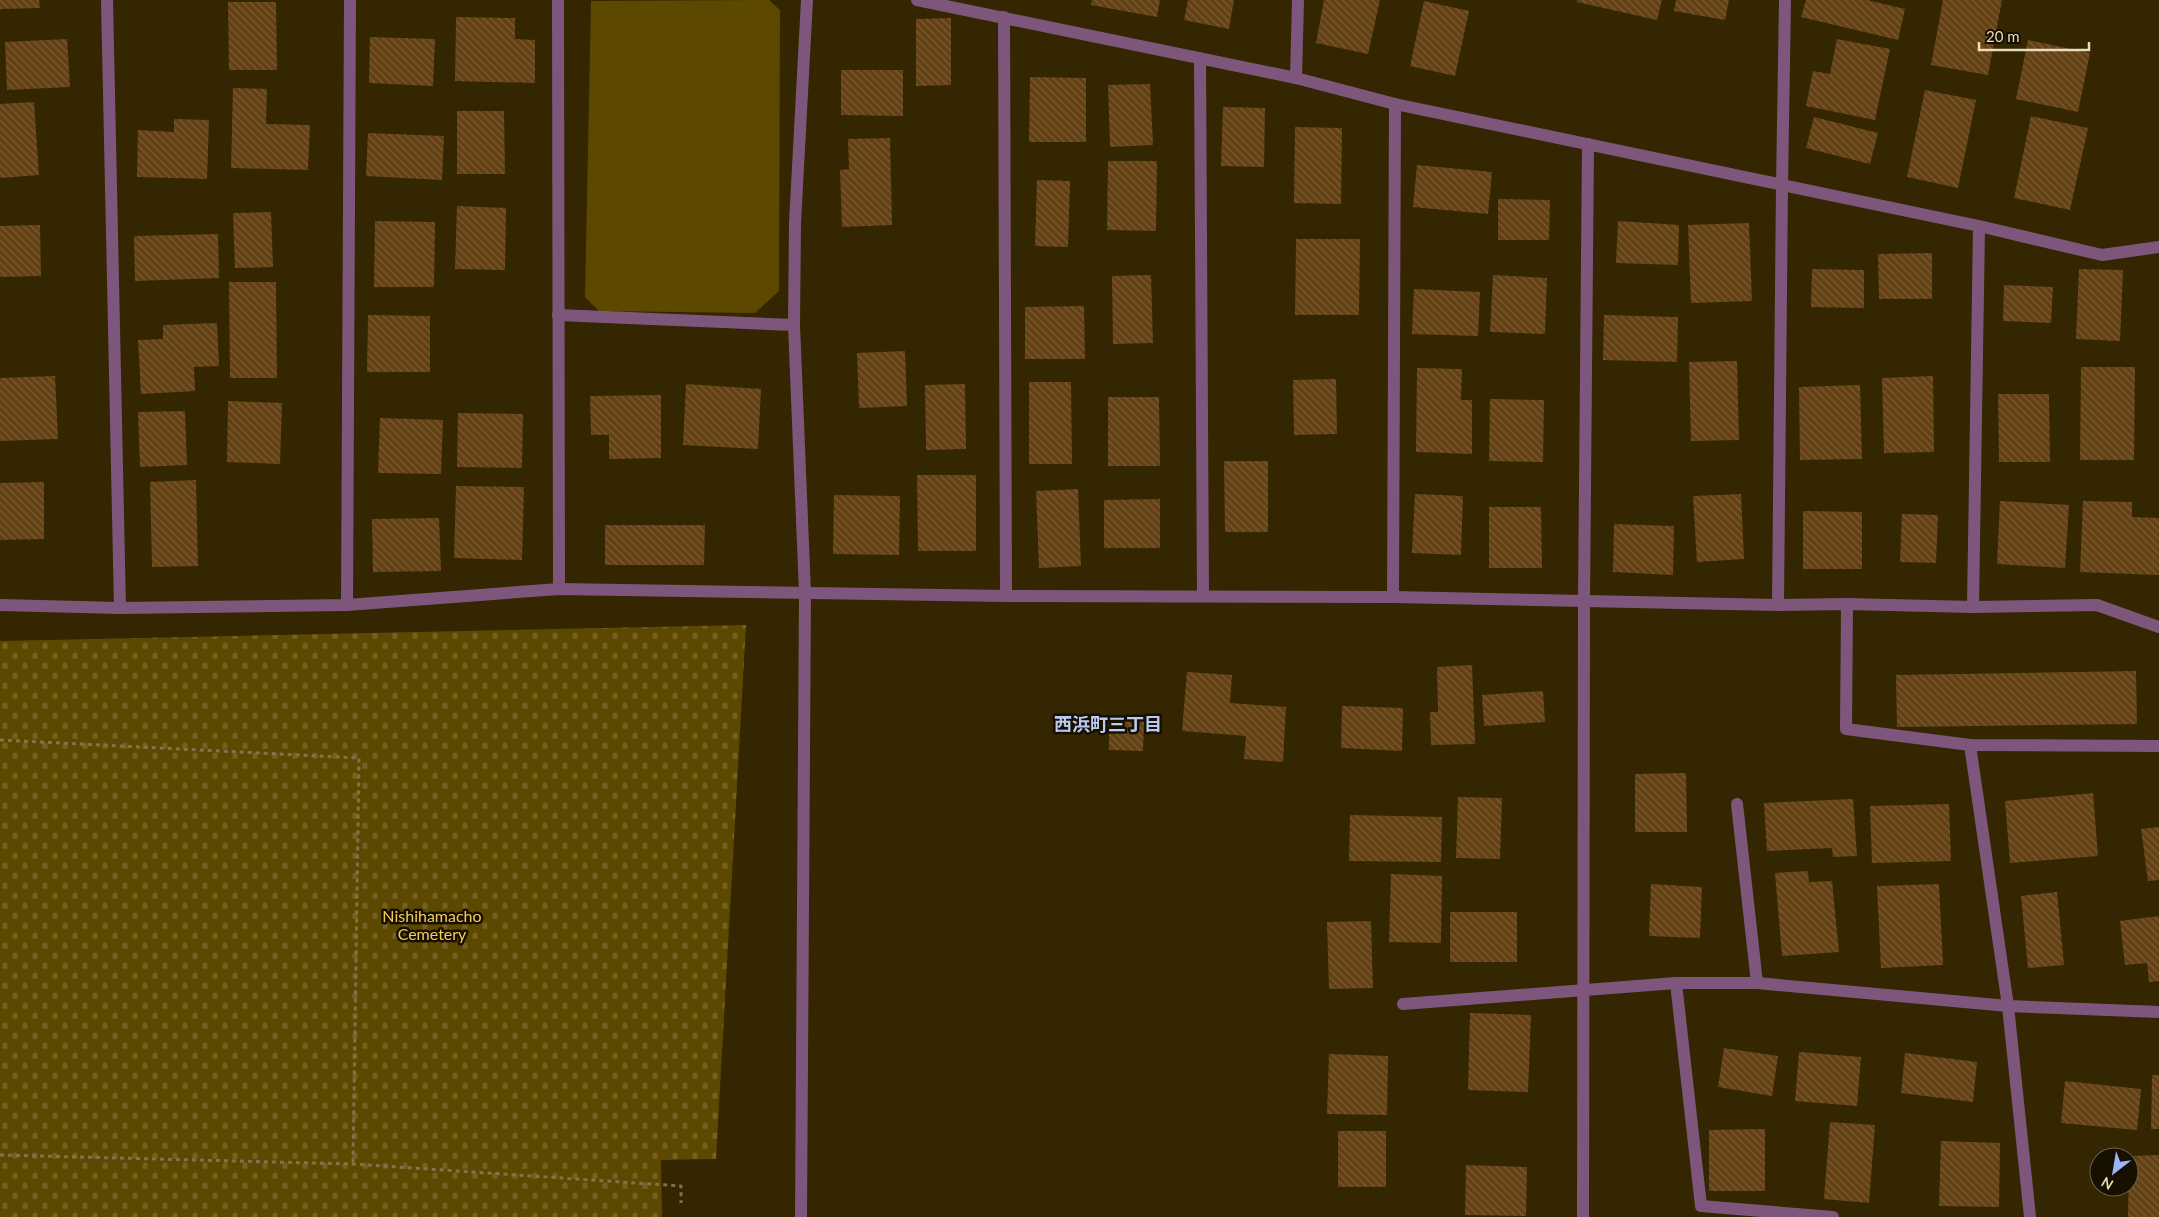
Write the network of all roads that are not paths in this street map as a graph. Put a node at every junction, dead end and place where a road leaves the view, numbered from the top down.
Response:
1 (107, 0) edge
2 (350, 0) edge
3 (558, 0) edge
4 (807, 0) edge
5 (917, 0) edge
6 (1298, 0) edge
7 (1785, 0) edge
8 (1004, 17) junction
9 (1200, 58) junction
10 (1296, 78) junction
11 (1396, 104) junction
12 (1588, 144) junction
13 (1782, 185) junction
14 (1979, 226) junction
15 (2159, 247) edge
16 (558, 315) junction
17 (794, 325) junction
18 (559, 589) junction
19 (805, 594) junction
20 (1006, 596) junction
21 (1203, 596) junction
22 (1393, 597) junction
23 (1584, 600) junction
24 (1847, 604) junction
25 (0, 605) edge
26 (347, 605) junction
27 (1778, 605) junction
28 (1972, 607) junction
29 (120, 608) junction
30 (2159, 627) edge
31 (1970, 745) junction
32 (2159, 746) edge
33 (1737, 804) dead end
34 (1676, 983) junction
35 (1757, 983) junction
36 (1582, 992) junction
37 (1402, 1004) dead end
38 (2008, 1006) junction
39 (2159, 1012) edge
40 (801, 1217) edge
41 (1583, 1217) edge
42 (1833, 1217) edge
43 (2030, 1217) edge

1 - 29 street
2 - 26 street
3 - 16 street
4 - 17 street
5 - 8 street
6 - 10 street
7 - 13 street
8 - 9 street
8 - 20 street
9 - 10 street
9 - 21 street
10 - 11 street
11 - 12 street
11 - 22 street
12 - 13 street
12 - 23 street
13 - 14 street
13 - 27 street
14 - 15 street
14 - 28 street
16 - 17 street
16 - 18 street
17 - 19 street
18 - 19 street
18 - 26 street
19 - 20 street
19 - 40 street
20 - 21 street
21 - 22 street
22 - 23 street
23 - 27 street
23 - 36 street
24 - 27 street
24 - 28 street
24 - 31 street
25 - 29 street
26 - 29 street
28 - 30 street
31 - 32 street
31 - 38 street
33 - 35 street
34 - 35 street
34 - 36 street
34 - 42 street
35 - 38 street
36 - 37 street
36 - 41 street
38 - 39 street
38 - 43 street

